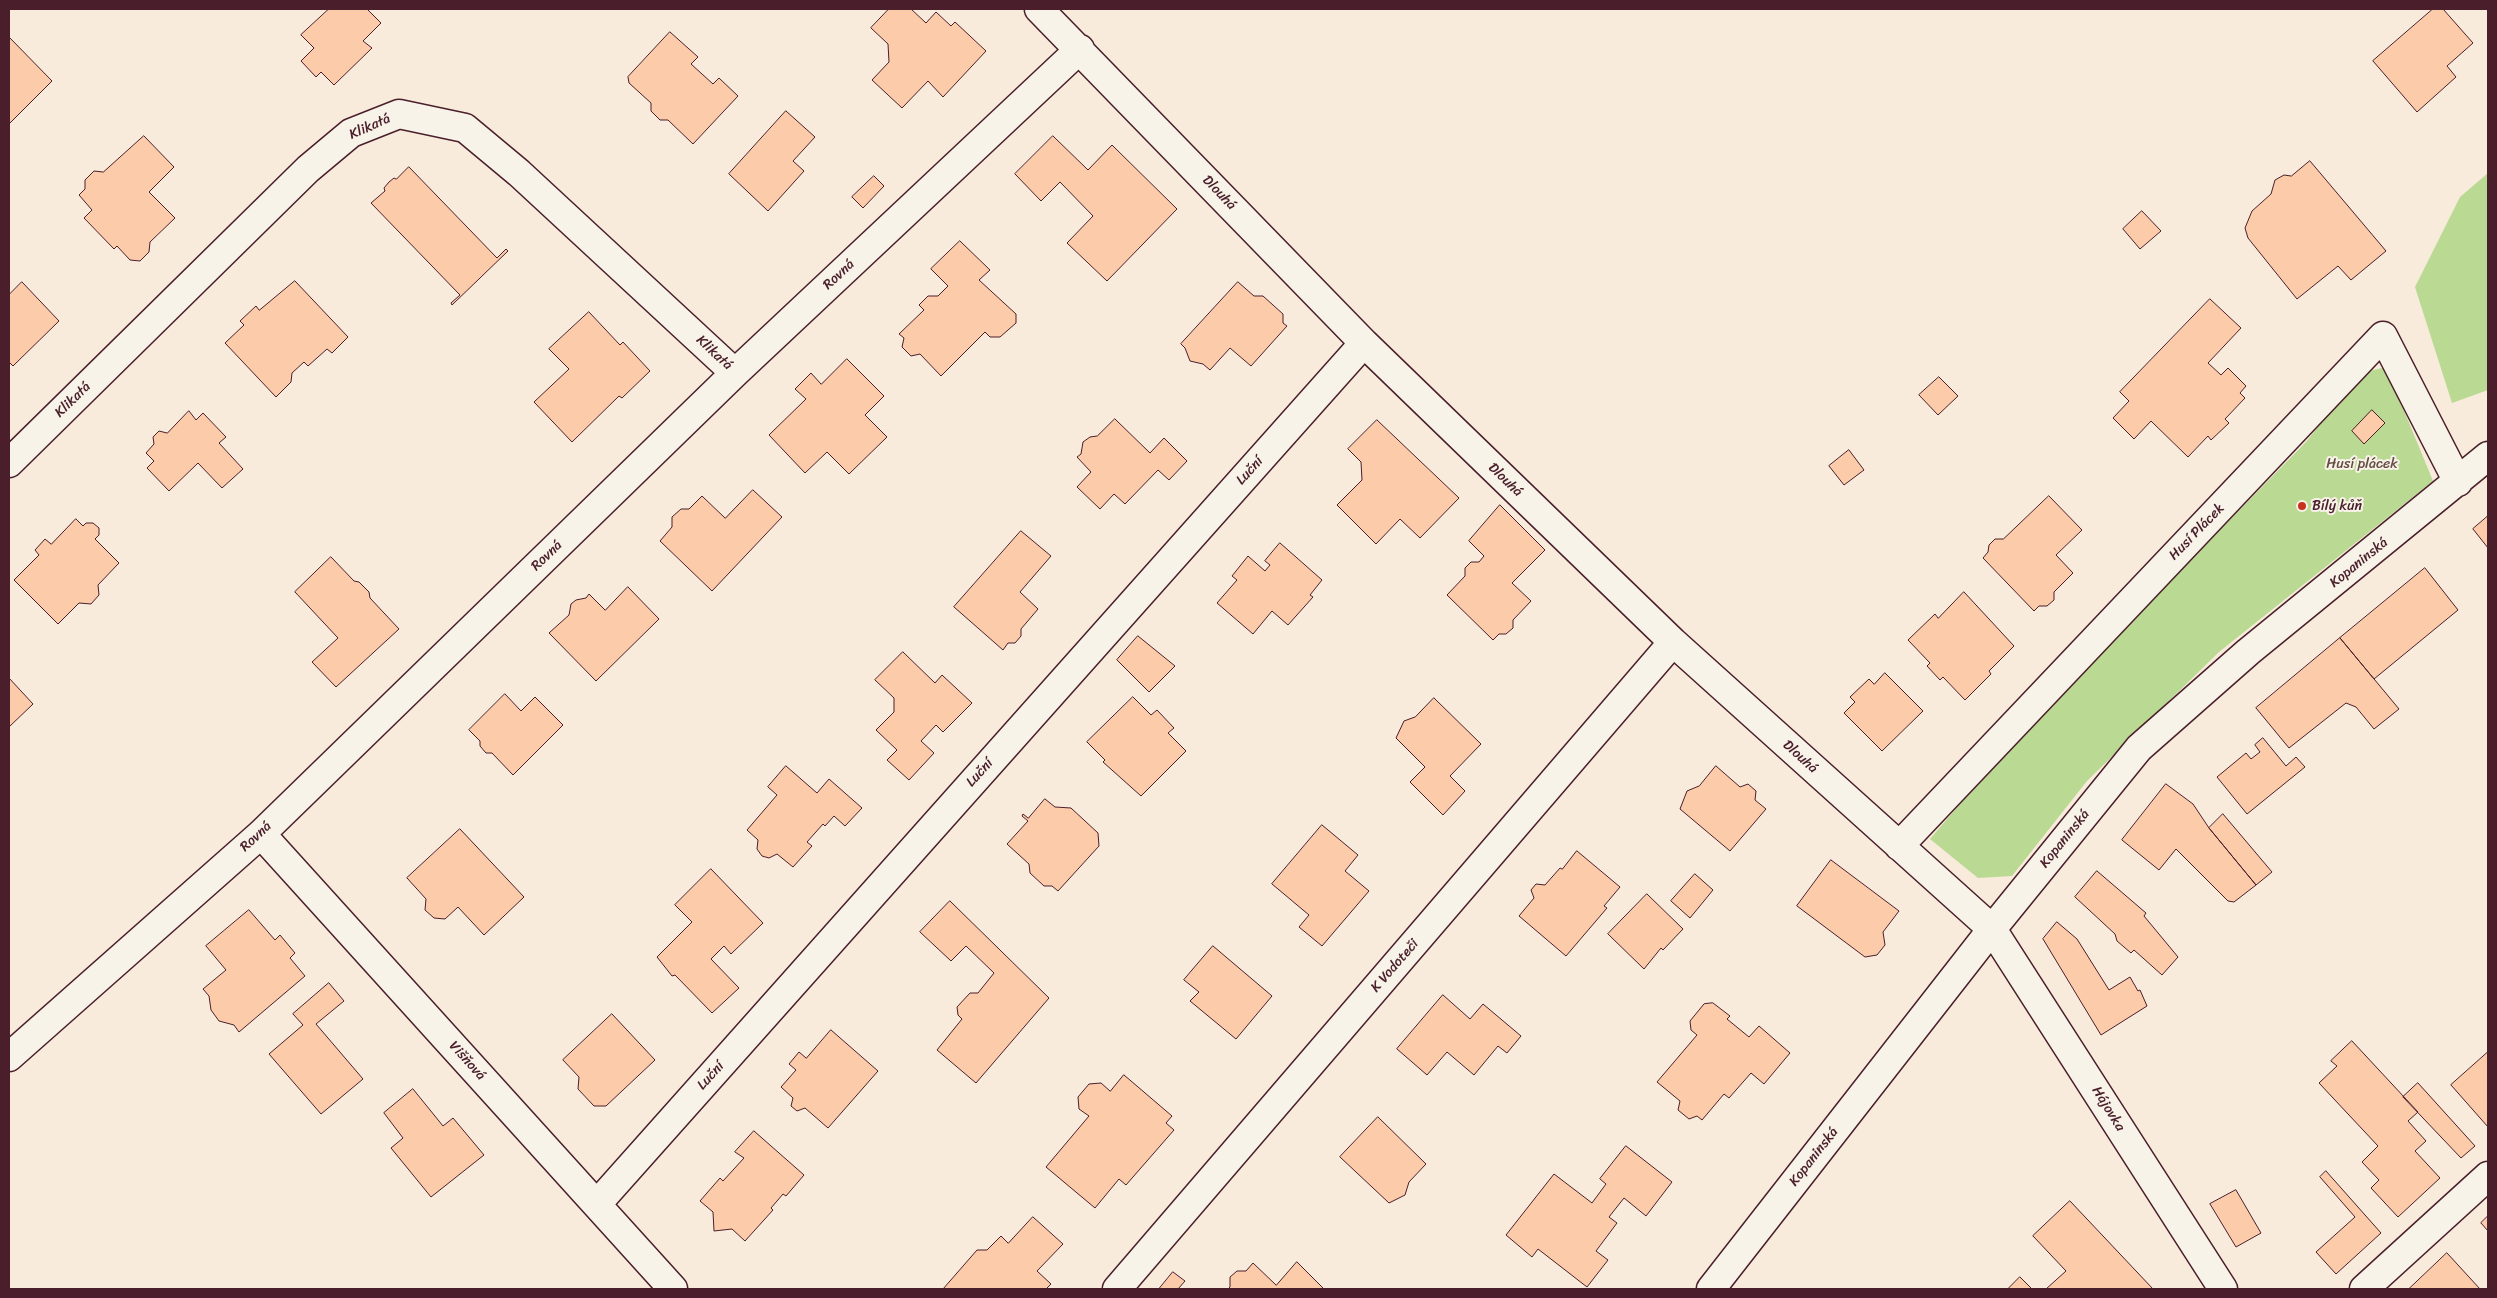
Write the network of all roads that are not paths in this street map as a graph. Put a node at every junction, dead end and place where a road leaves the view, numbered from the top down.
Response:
1 (1039, 9) edge
2 (1080, 48) junction
3 (1364, 343) junction
4 (735, 373) junction
5 (2488, 456) edge
6 (9, 463) edge
7 (2458, 482) junction
8 (1673, 642) junction
9 (261, 834) junction
10 (1898, 846) junction
11 (1992, 930) junction
12 (9, 1057) edge
13 (2488, 1176) edge
14 (597, 1204) junction
15 (673, 1289) edge
16 (1117, 1289) edge
17 (1711, 1289) edge
18 (2223, 1289) edge
19 (2364, 1289) edge

1 - 2 street, Dlouhá
2 - 3 street, Dlouhá
2 - 4 street, Rovná
3 - 8 street, Dlouhá
3 - 14 street, Luční
4 - 6 street, Klikatá
4 - 9 street, Rovná
5 - 7 street, Kopaninská
7 - 10 street, Husí Plácek
7 - 11 street, Kopaninská
8 - 10 street, Dlouhá
8 - 16 street, K Vodoteči
9 - 12 street, Rovná
9 - 14 street, Višňová
10 - 11 street, Dlouhá
11 - 17 street, Kopaninská
11 - 18 street, Hájovka
13 - 19 street
14 - 15 street, Višňová

